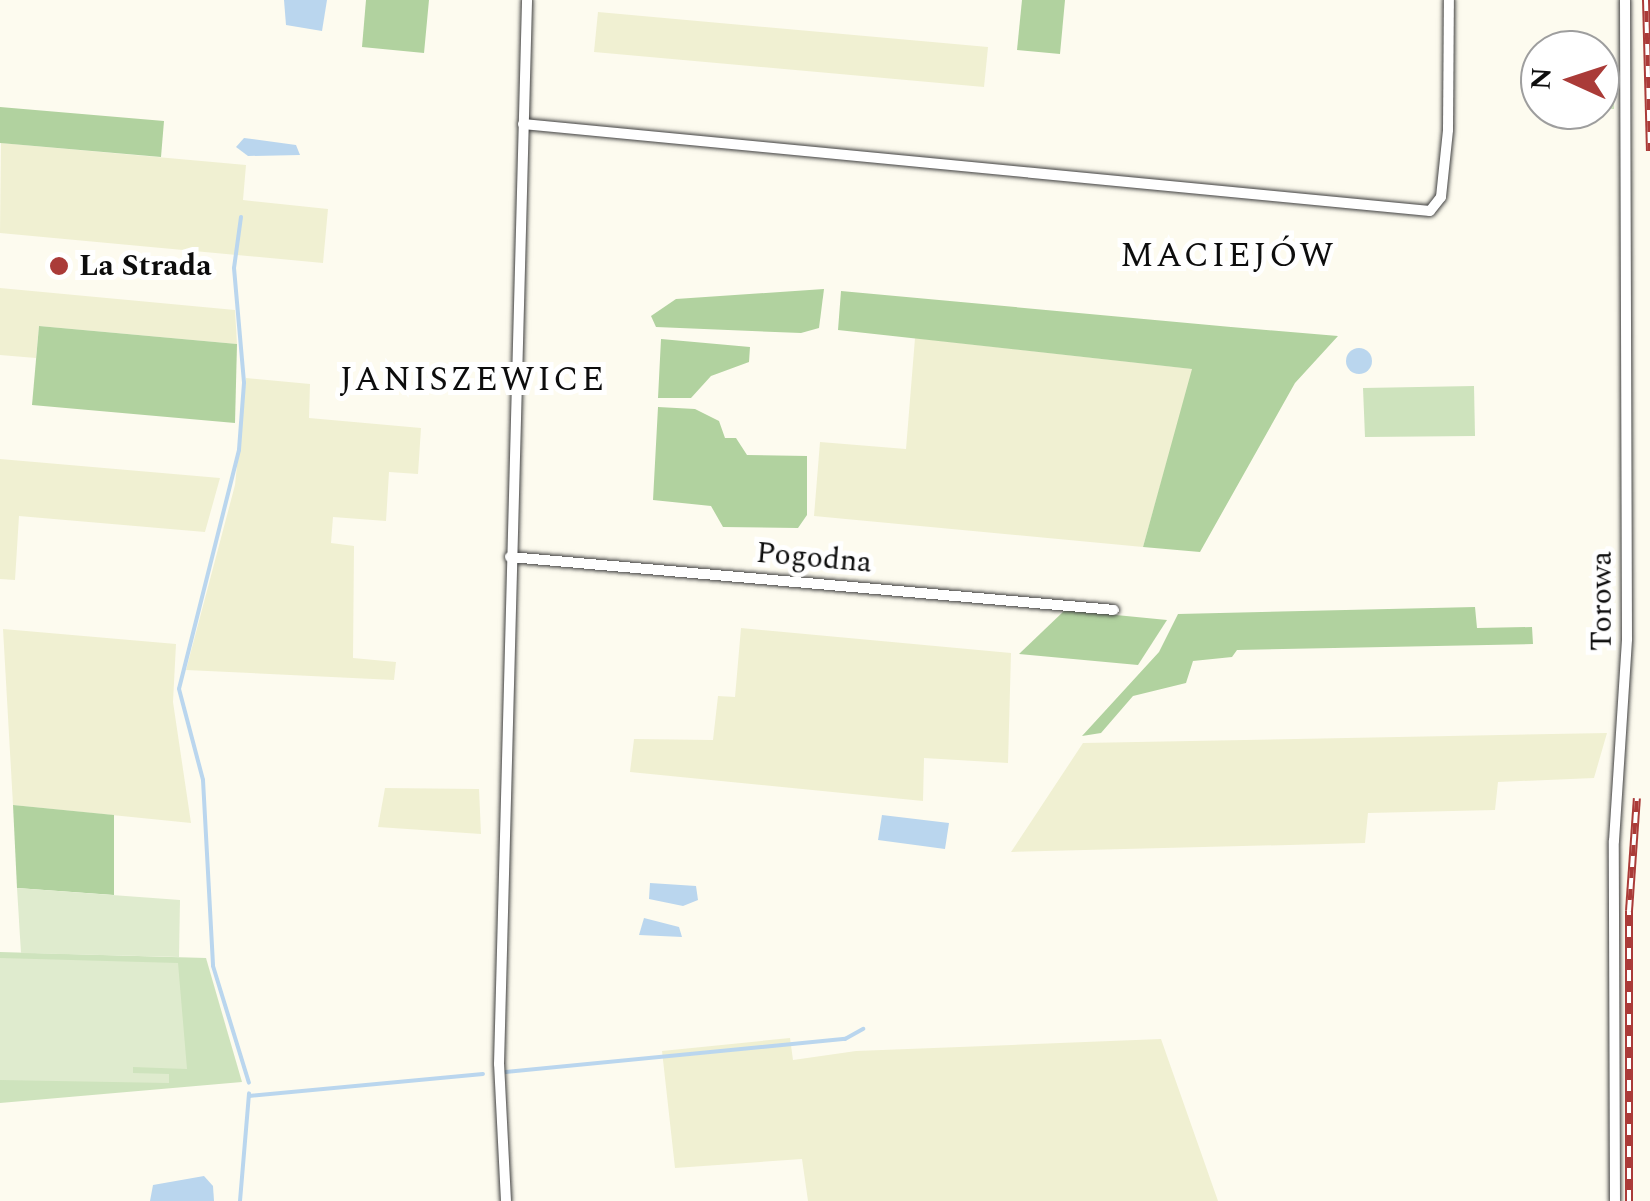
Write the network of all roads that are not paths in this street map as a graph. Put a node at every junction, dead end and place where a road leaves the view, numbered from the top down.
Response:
1 (527, 0) edge
2 (1449, 0) edge
3 (1626, 0) edge
4 (523, 124) junction
5 (510, 557) junction
6 (1114, 610) dead end
7 (506, 1201) edge
8 (1614, 1201) edge

1 - 4 street
2 - 4 street
3 - 8 street, Torowa
4 - 5 street
5 - 6 street, Pogodna
5 - 7 street

